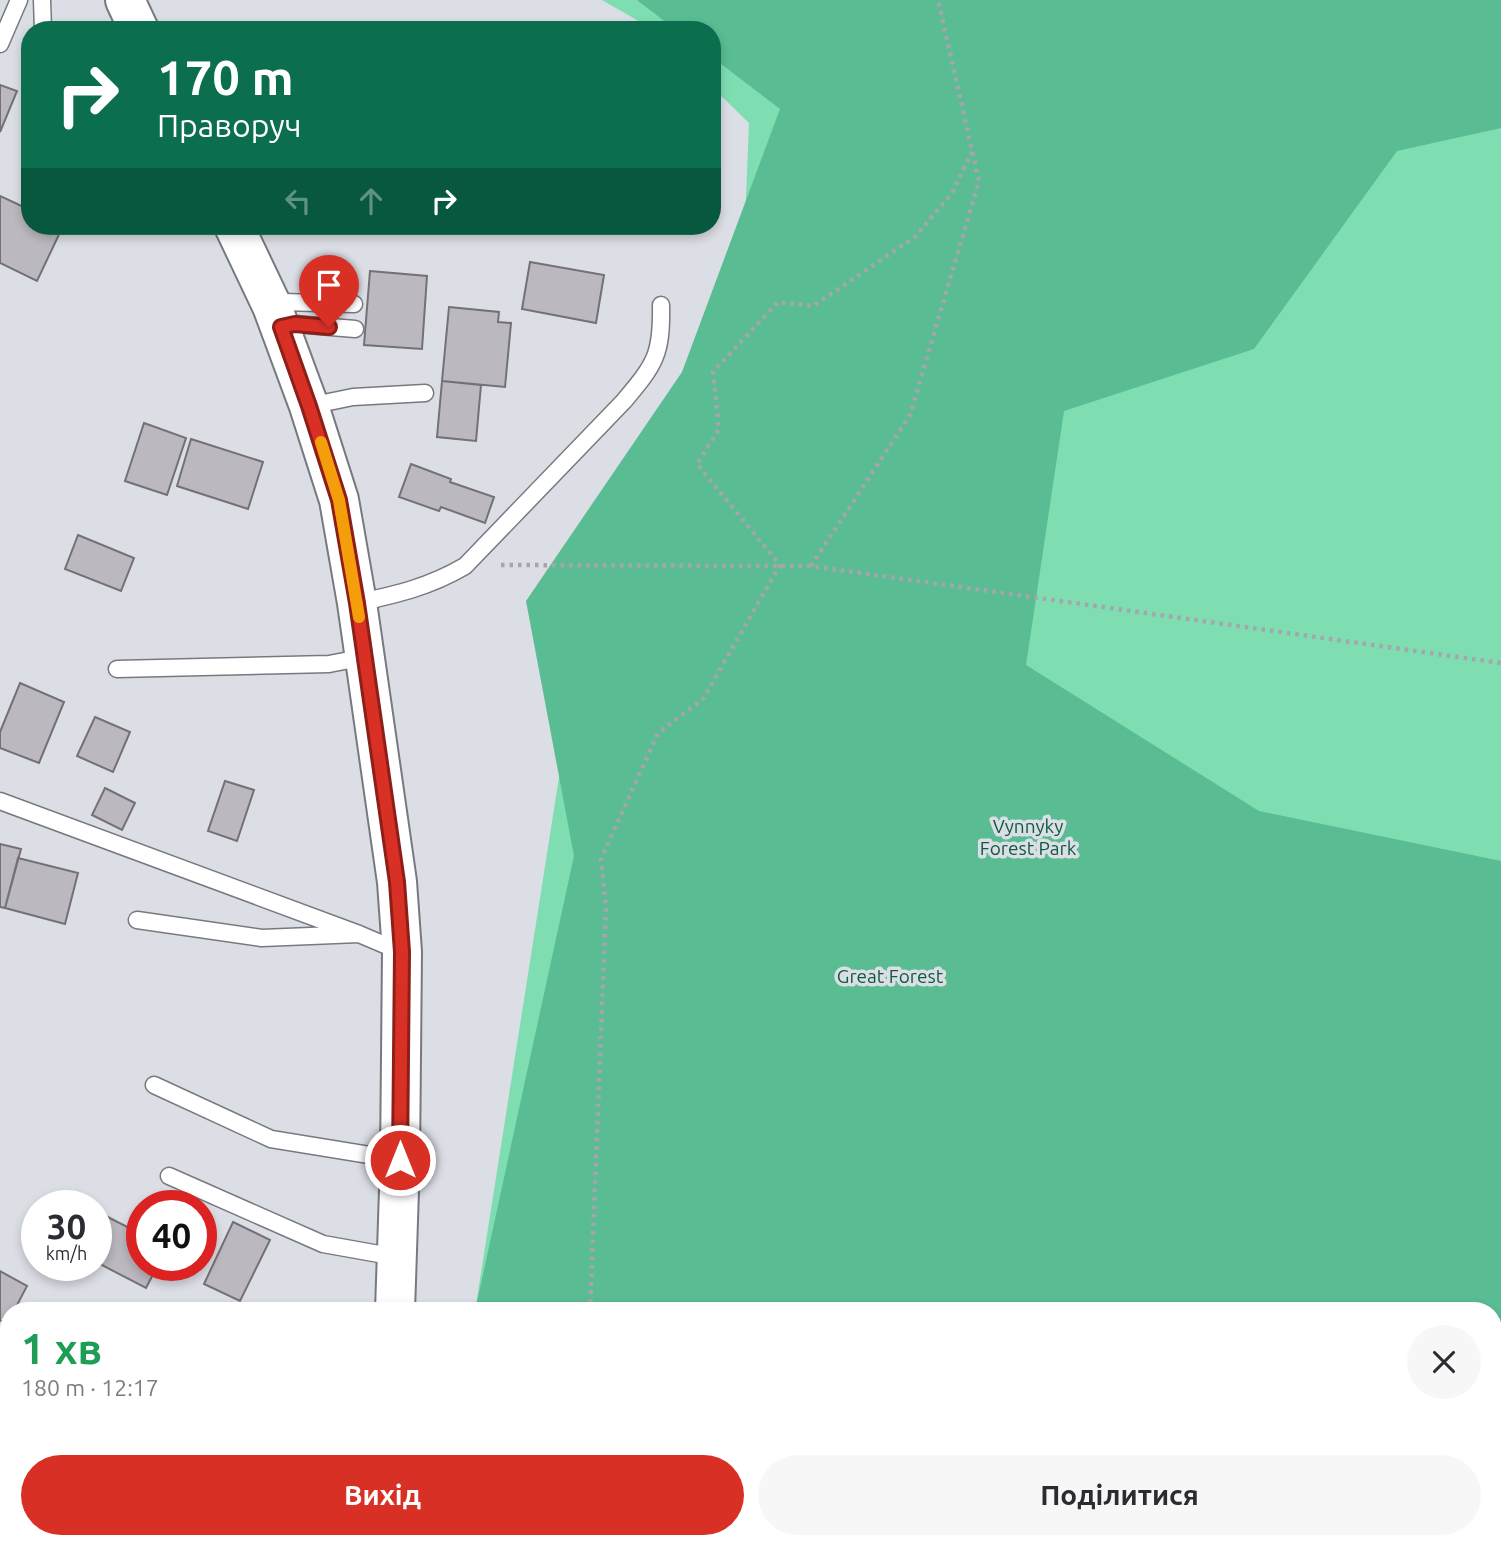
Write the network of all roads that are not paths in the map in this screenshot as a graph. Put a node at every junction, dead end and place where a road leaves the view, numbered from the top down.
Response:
1 (19, 0) edge
2 (42, 0) edge
3 (125, 0) edge
4 (43, 21) edge
5 (135, 21) edge
6 (0, 44) edge
7 (238, 235) edge
8 (354, 304) dead end
9 (661, 305) dead end
10 (276, 316) junction
11 (355, 329) dead end
12 (425, 393) dead end
13 (309, 406) junction
14 (357, 603) junction
15 (365, 657) junction
16 (117, 668) dead end
17 (0, 801) edge
18 (137, 920) dead end
19 (359, 934) junction
20 (402, 952) junction
21 (153, 1085) dead end
22 (400, 1160) junction
23 (169, 1176) dead end
24 (396, 1257) junction
25 (395, 1302) edge

1 - 6 lane
2 - 4 lane
3 - 5 street
7 - 10 street
8 - 10 lane
9 - 14 lane
10 - 11 lane
10 - 13 street
12 - 13 lane
13 - 14 street
14 - 15 street
15 - 16 lane
15 - 20 street
17 - 19 lane
18 - 19 lane
19 - 20 lane
20 - 22 street
21 - 22 lane
22 - 24 street
23 - 24 lane
24 - 25 street

